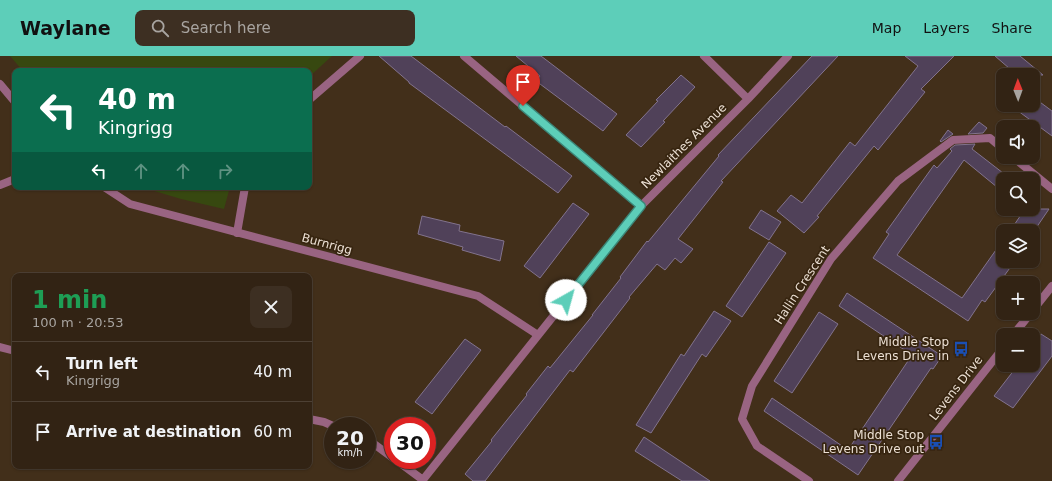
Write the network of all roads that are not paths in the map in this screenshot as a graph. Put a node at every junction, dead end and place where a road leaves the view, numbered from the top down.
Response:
1 (360, 56) edge
2 (464, 56) edge
3 (704, 56) edge
4 (788, 56) edge
5 (0, 84) edge
6 (312, 97) edge
7 (12, 98) edge
8 (748, 99) junction
9 (996, 143) edge
10 (1022, 164) edge
11 (12, 180) edge
12 (0, 185) edge
13 (1052, 189) edge
14 (109, 190) edge
15 (244, 190) edge
16 (641, 206) junction
17 (237, 233) junction
18 (1052, 286) edge
19 (1040, 301) edge
20 (1026, 320) edge
21 (1019, 328) edge
22 (538, 335) junction
23 (0, 347) edge
24 (12, 350) edge
25 (996, 357) edge
26 (312, 420) edge
27 (324, 422) edge
28 (408, 469) edge
29 (423, 480) edge
30 (809, 481) edge
31 (898, 481) edge

1 - 6 street
2 - 16 street
3 - 8 street
4 - 8 street, Newlaithes Avenue
5 - 7 street
8 - 16 street, Newlaithes Avenue
9 - 30 street, Hallin Crescent
10 - 13 street
11 - 12 street
14 - 17 street, Burnrigg
15 - 17 street
16 - 22 street, Newlaithes Avenue
17 - 22 street, Burnrigg
18 - 19 street
20 - 21 street
22 - 29 street, Newlaithes Avenue
23 - 24 street
25 - 31 street, Levens Drive
26 - 27 street
28 - 29 street

